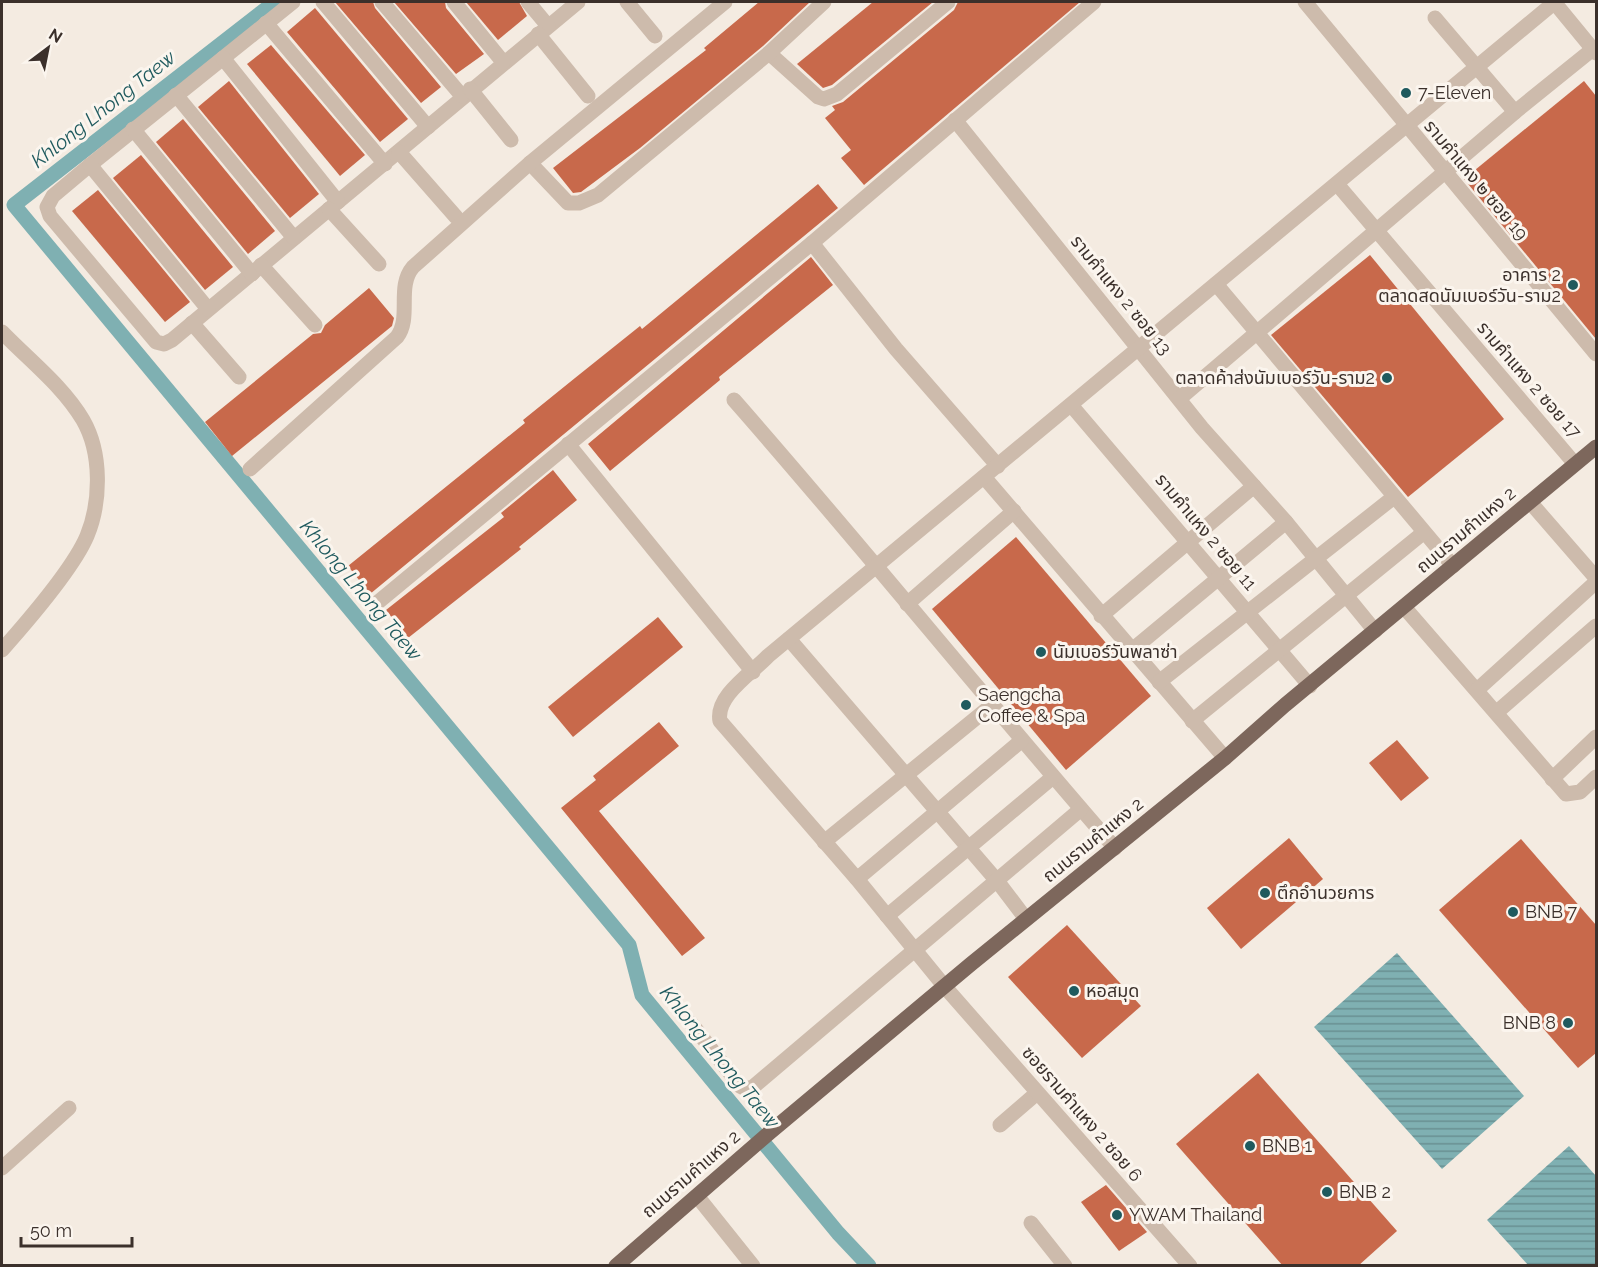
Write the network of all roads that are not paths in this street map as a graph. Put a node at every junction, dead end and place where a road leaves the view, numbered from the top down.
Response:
1 (293, 2) edge
2 (323, 2) edge
3 (382, 2) edge
4 (454, 2) edge
5 (528, 2) edge
6 (578, 2) edge
7 (627, 2) edge
8 (725, 2) edge
9 (824, 2) edge
10 (948, 2) edge
11 (1094, 2) edge
12 (1305, 2) edge
13 (1555, 2) edge
14 (1435, 18) dead end
15 (266, 22) junction
16 (543, 30) junction
17 (655, 36) dead end
18 (1595, 51) edge
19 (769, 53) junction
20 (223, 58) junction
21 (503, 62) junction
22 (1477, 67) junction
23 (466, 92) junction
24 (176, 95) junction
25 (588, 96) dead end
26 (1515, 112) junction
27 (955, 120) junction
28 (1406, 126) junction
29 (428, 127) junction
30 (133, 129) junction
31 (511, 140) dead end
32 (399, 152) junction
33 (530, 163) junction
34 (385, 164) junction
35 (90, 165) junction
36 (1445, 172) junction
37 (1337, 183) junction
38 (334, 206) junction
39 (456, 217) dead end
40 (1376, 231) junction
41 (294, 238) junction
42 (812, 243) junction
43 (379, 264) dead end
44 (256, 269) junction
45 (1216, 284) junction
46 (208, 309) junction
47 (192, 323) junction
48 (315, 325) dead end
49 (2, 332) edge
50 (1257, 333) junction
51 (1139, 348) junction
52 (1596, 354) edge
53 (240, 377) dead end
54 (1179, 399) junction
55 (734, 400) dead end
56 (1071, 405) junction
57 (568, 444) junction
58 (1596, 447) edge
59 (1575, 464) junction
60 (998, 466) junction
61 (250, 469) dead end
62 (984, 477) junction
63 (1254, 486) junction
64 (1394, 497) junction
65 (1530, 502) junction
66 (1014, 511) junction
67 (1286, 522) junction
68 (1424, 533) junction
69 (1190, 542) junction
70 (1315, 558) junction
71 (877, 566) junction
72 (1453, 566) junction
73 (1220, 578) junction
74 (1596, 580) edge
75 (1345, 595) junction
76 (378, 603) dead end
77 (907, 604) junction
78 (1404, 607) junction
79 (1247, 611) junction
80 (1101, 616) junction
81 (1596, 626) edge
82 (1375, 631) junction
83 (789, 639) junction
84 (1279, 649) junction
85 (2, 650) edge
86 (1132, 650) junction
87 (753, 672) junction
88 (1159, 682) junction
89 (1310, 686) junction
90 (1477, 690) junction
91 (992, 705) junction
92 (1497, 712) junction
93 (1192, 721) junction
94 (1596, 737) edge
95 (1021, 741) junction
96 (1225, 759) junction
97 (905, 776) junction
98 (1053, 777) junction
99 (1596, 777) edge
100 (1552, 779) junction
101 (1082, 809) junction
102 (938, 813) junction
103 (824, 842) junction
104 (966, 848) junction
105 (1115, 848) junction
106 (857, 879) junction
107 (998, 882) junction
108 (887, 916) junction
109 (1026, 919) junction
110 (915, 952) junction
111 (945, 987) junction
112 (691, 1023) dead end
113 (1037, 1093) junction
114 (69, 1108) dead end
115 (1000, 1125) dead end
116 (2, 1168) edge
117 (697, 1196) junction
118 (1031, 1223) dead end
119 (616, 1266) edge
120 (753, 1266) edge
121 (1065, 1266) edge
122 (1190, 1266) edge

1 - 15 street
2 - 29 street
3 - 23 street
4 - 21 street
5 - 16 street
6 - 16 street
7 - 17 street
8 - 33 street
9 - 19 street
10 - 19 street
11 - 27 street
12 - 28 street, รามคำแหง ๒ ซอย 19
13 - 18 street
13 - 22 street, ซอยรามคำแหง 2 ซอย 6
14 - 22 street
15 - 20 street
15 - 34 street
16 - 21 street
16 - 25 street
18 - 26 street
19 - 33 street
20 - 24 street
20 - 38 street
21 - 23 street
22 - 26 street
22 - 28 street, ซอยรามคำแหง 2 ซอย 6
23 - 29 street
23 - 31 street
24 - 30 street
24 - 41 street
26 - 36 street
27 - 42 street
27 - 51 street, รามคำแหง 2 ซอย 13
28 - 36 street, รามคำแหง ๒ ซอย 19
28 - 37 street, ซอยรามคำแหง 2 ซอย 6
29 - 32 street
30 - 35 street
30 - 44 street
32 - 34 street
32 - 39 street
33 - 61 street
34 - 38 street
35 - 46 street
35 - 47 street
36 - 40 street
36 - 52 street, รามคำแหง ๒ ซอย 19
37 - 40 street, รามคำแหง 2 ซอย 17
37 - 45 street, ซอยรามคำแหง 2 ซอย 6
38 - 41 street
38 - 43 street
40 - 50 street
40 - 59 street, รามคำแหง 2 ซอย 17
41 - 44 street
42 - 57 street
42 - 60 street
44 - 46 street
44 - 48 street
45 - 50 street
45 - 51 street, ซอยรามคำแหง 2 ซอย 6
46 - 47 street
47 - 53 street
49 - 85 street
50 - 54 street
50 - 64 street
51 - 54 street, รามคำแหง 2 ซอย 13
51 - 56 street, ซอยรามคำแหง 2 ซอย 6
54 - 63 street, รามคำแหง 2 ซอย 13
55 - 71 street
56 - 60 street, ซอยรามคำแหง 2 ซอย 6
56 - 69 street, รามคำแหง 2 ซอย 11
57 - 76 street
57 - 87 street
58 - 59 main road, ถนนรามคำแหง 2
59 - 65 main road, ถนนรามคำแหง 2
60 - 62 street, ซอยรามคำแหง 2 ซอย 6
62 - 66 street
62 - 71 street, ซอยรามคำแหง 2 ซอย 6
63 - 67 street, รามคำแหง 2 ซอย 13
63 - 69 street
64 - 68 street
64 - 70 street
65 - 72 main road, ถนนรามคำแหง 2
65 - 74 street
66 - 77 street
66 - 80 street
67 - 70 street, รามคำแหง 2 ซอย 13
67 - 73 street
68 - 72 street
68 - 75 street
69 - 73 street, รามคำแหง 2 ซอย 11
69 - 80 street
70 - 75 street, รามคำแหง 2 ซอย 13
70 - 79 street
71 - 77 street
71 - 83 street, ซอยรามคำแหง 2 ซอย 6
72 - 78 main road, ถนนรามคำแหง 2
73 - 79 street, รามคำแหง 2 ซอย 11
73 - 86 street
74 - 90 street
75 - 82 street, รามคำแหง 2 ซอย 13
75 - 84 street
77 - 91 street
78 - 82 main road, ถนนรามคำแหง 2
78 - 90 street
79 - 84 street, รามคำแหง 2 ซอย 11
79 - 88 street
80 - 86 street
81 - 92 street
82 - 89 main road, ถนนรามคำแหง 2
83 - 87 street, ซอยรามคำแหง 2 ซอย 6
83 - 97 street
84 - 89 street, รามคำแหง 2 ซอย 11
84 - 93 street
86 - 88 street
87 - 103 street, ซอยรามคำแหง 2 ซอย 6
88 - 93 street
89 - 96 main road, ถนนรามคำแหง 2
90 - 92 street
91 - 95 street
91 - 97 street
92 - 100 street
93 - 96 street
94 - 100 street
95 - 98 street
95 - 102 street
96 - 105 main road, ถนนรามคำแหง 2
97 - 102 street
97 - 103 street
98 - 101 street
98 - 104 street
99 - 100 street
101 - 105 street
101 - 107 street
102 - 104 street
102 - 106 street
103 - 106 street, ซอยรามคำแหง 2 ซอย 6
104 - 107 street
104 - 108 street
105 - 109 main road, ถนนรามคำแหง 2
106 - 108 street, ซอยรามคำแหง 2 ซอย 6
107 - 109 street
107 - 110 street
108 - 110 street, ซอยรามคำแหง 2 ซอย 6
109 - 111 main road, ถนนรามคำแหง 2
110 - 111 street, ซอยรามคำแหง 2 ซอย 6
110 - 112 street
111 - 113 street, ซอยรามคำแหง 2 ซอย 6
111 - 117 main road, ถนนรามคำแหง 2
113 - 115 street
113 - 122 street, ซอยรามคำแหง 2 ซอย 6
114 - 116 street
117 - 119 main road, ถนนรามคำแหง 2
117 - 120 street
118 - 121 street

